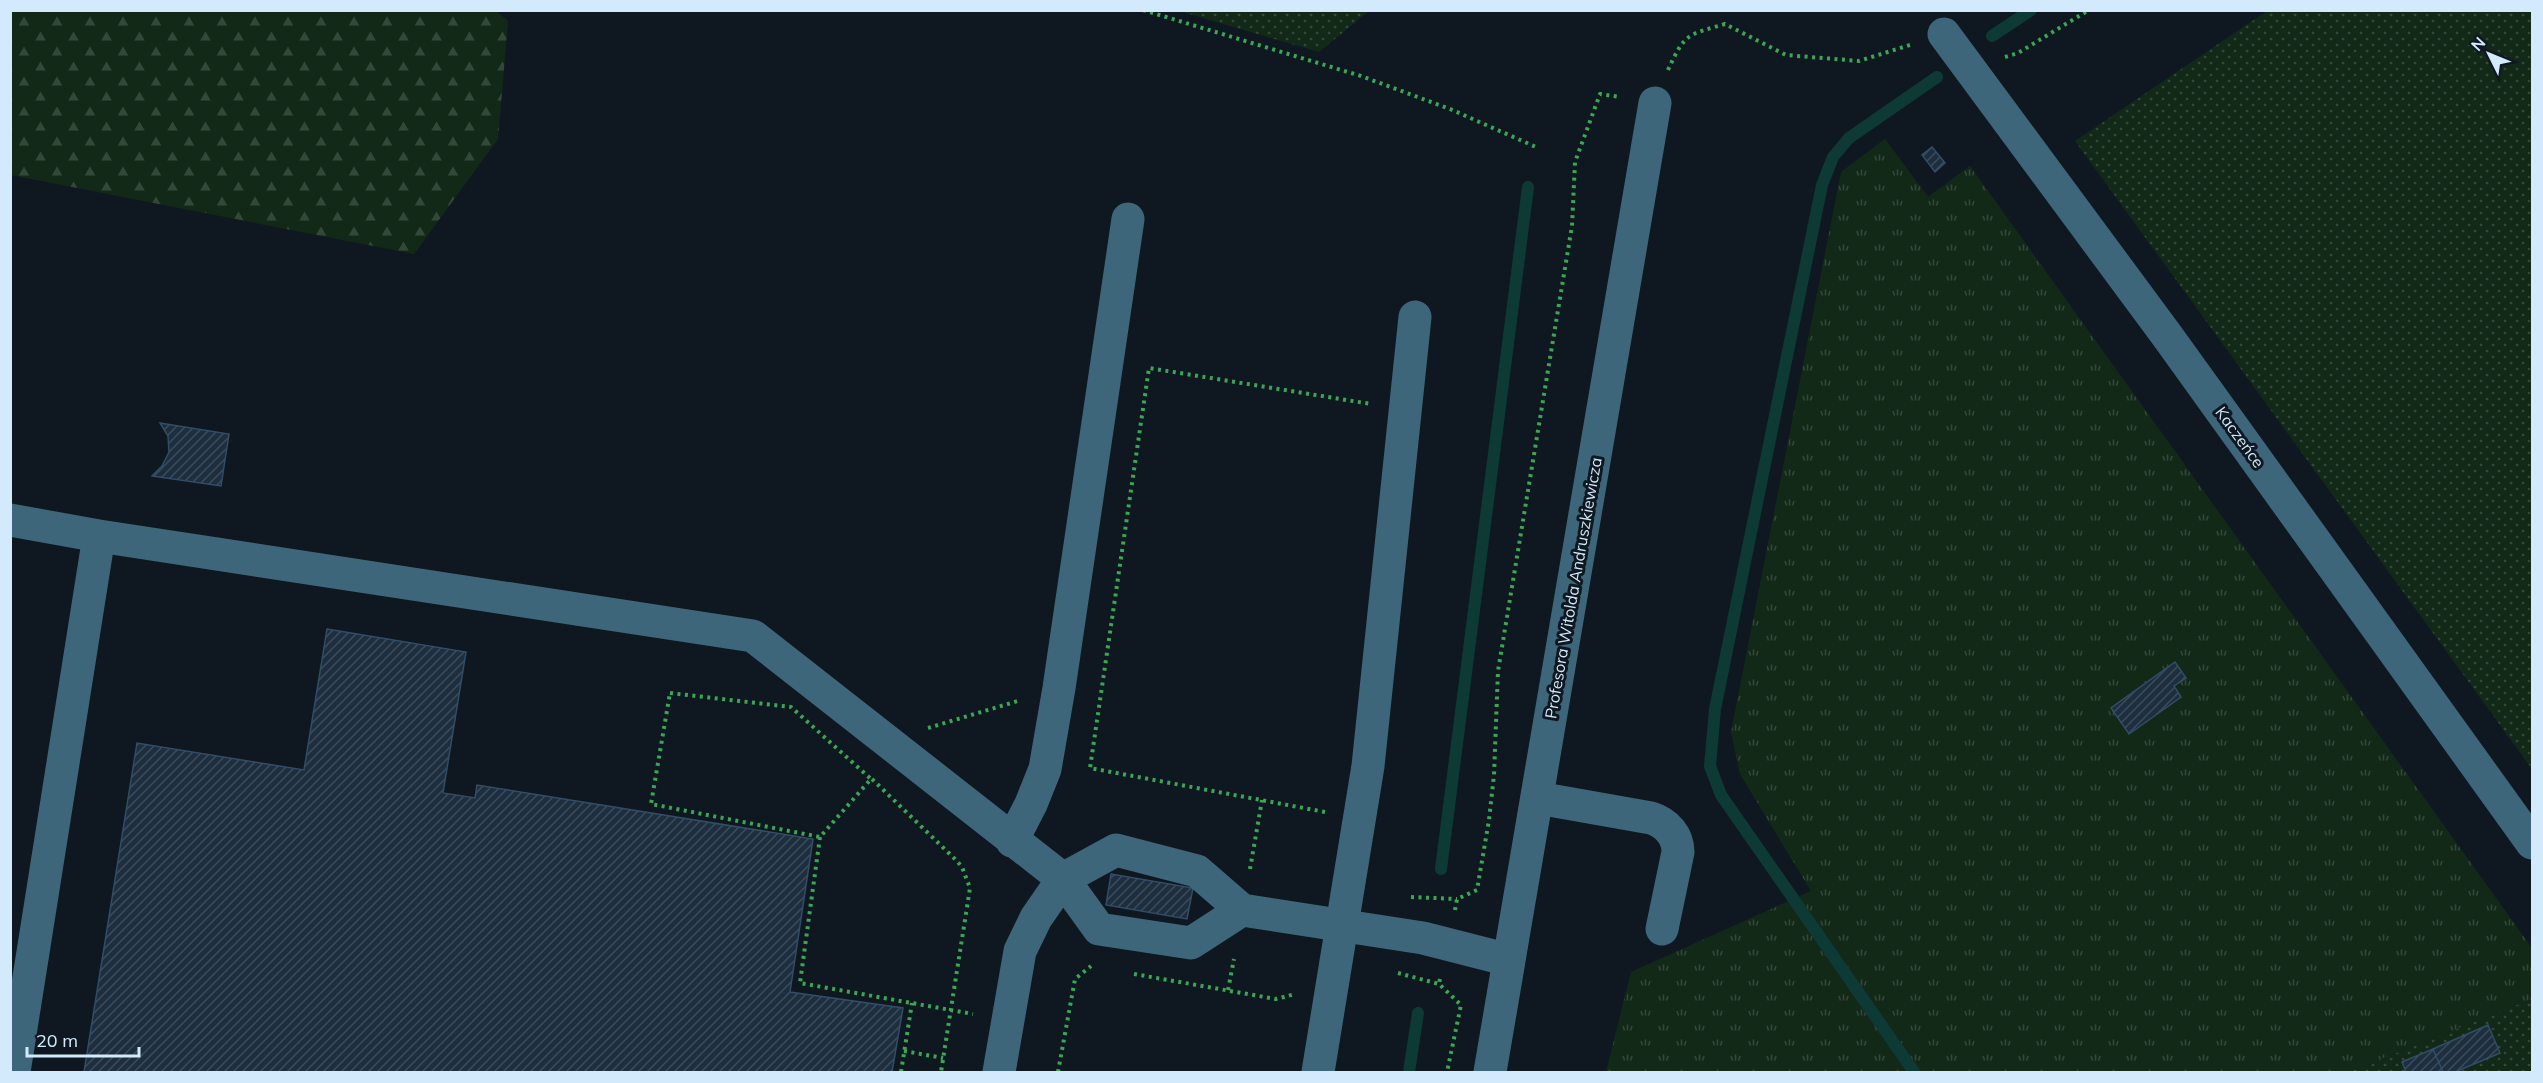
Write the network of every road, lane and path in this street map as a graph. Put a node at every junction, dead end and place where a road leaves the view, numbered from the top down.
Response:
1 (1143, 10) edge
2 (2089, 10) edge
3 (1725, 24) dead end
4 (1944, 34) joint
5 (1971, 70) junction
6 (1600, 94) dead end
7 (1654, 103) dead end
8 (1536, 147) dead end
9 (1128, 219) dead end
10 (1415, 317) dead end
11 (1375, 404) dead end
12 (10, 520) edge
13 (99, 536) junction
14 (1059, 688) junction
15 (898, 752) junction
16 (872, 779) junction
17 (1538, 798) junction
18 (1361, 819) junction
19 (820, 837) junction
20 (1012, 841) junction
21 (2532, 843) edge
22 (1063, 879) junction
23 (1402, 897) dead end
24 (1457, 899) junction
25 (1242, 910) junction
26 (1343, 926) junction
27 (1662, 929) dead end
28 (1448, 944) junction
29 (1509, 960) junction
30 (1100, 968) dead end
31 (1390, 971) dead end
32 (1124, 972) dead end
33 (1439, 984) junction
34 (1331, 998) junction
35 (912, 1004) junction
36 (951, 1010) junction
37 (1007, 1020) junction
38 (904, 1051) junction
39 (943, 1058) junction
40 (14, 1072) edge
41 (901, 1072) edge
42 (941, 1072) edge
43 (999, 1072) edge
44 (1058, 1072) edge
45 (1318, 1072) edge
46 (1447, 1072) edge
47 (1490, 1072) edge

1 - 8 path
2 - 5 path
3 - 4 path
4 - 5 street, Kaczeńce
5 - 21 street, Kaczeńce
6 - 24 path
7 - 17 street, Profesora Witolda Andruszkiewicza
9 - 14 street
10 - 18 street
11 - 18 path
12 - 13 street
13 - 15 street
13 - 40 street
14 - 15 path
14 - 20 street
15 - 16 path
15 - 20 street
16 - 19 path
16 - 19 path
16 - 36 path
17 - 27 street
17 - 29 street, Profesora Witolda Andruszkiewicza
18 - 26 street
19 - 35 path
20 - 22 street
22 - 25 street
22 - 25 street
22 - 37 street
23 - 24 path
24 - 28 path
25 - 26 street
26 - 28 street
26 - 34 street
28 - 29 street
28 - 33 path
29 - 47 street, Profesora Witolda Andruszkiewicza
30 - 44 path
31 - 33 path
32 - 34 path
33 - 46 path
34 - 45 street
35 - 36 path
35 - 38 path
36 - 37 path
36 - 39 path
37 - 43 street
38 - 39 path
38 - 41 path
39 - 42 path

